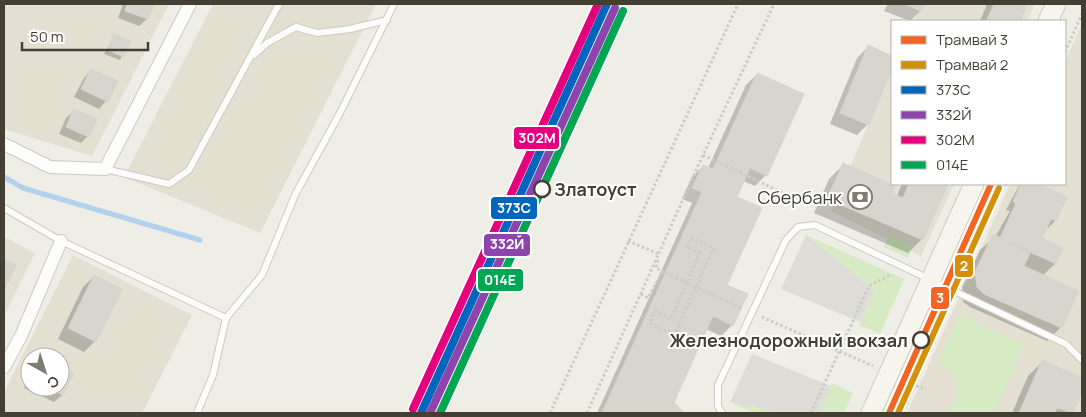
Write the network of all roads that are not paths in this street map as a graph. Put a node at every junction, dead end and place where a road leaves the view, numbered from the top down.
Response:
1 (190, 4) edge
2 (279, 4) edge
3 (394, 4) edge
4 (1056, 4) edge
5 (387, 20) junction
6 (1048, 20) edge
7 (250, 59) junction
8 (4, 144) edge
9 (105, 169) junction
10 (974, 185) edge
11 (4, 208) edge
12 (61, 241) junction
13 (931, 278) junction
14 (226, 318) junction
15 (1082, 360) edge
16 (4, 367) edge
17 (197, 413) edge
18 (722, 413) edge
19 (871, 413) edge

1 - 9 street
2 - 7 lane
3 - 5 lane
4 - 6 main road
5 - 7 lane
5 - 14 lane
7 - 9 lane
8 - 9 street
10 - 13 main road
11 - 12 lane
12 - 14 lane
12 - 16 street
13 - 15 lane
13 - 18 lane
13 - 19 main road
14 - 17 lane

